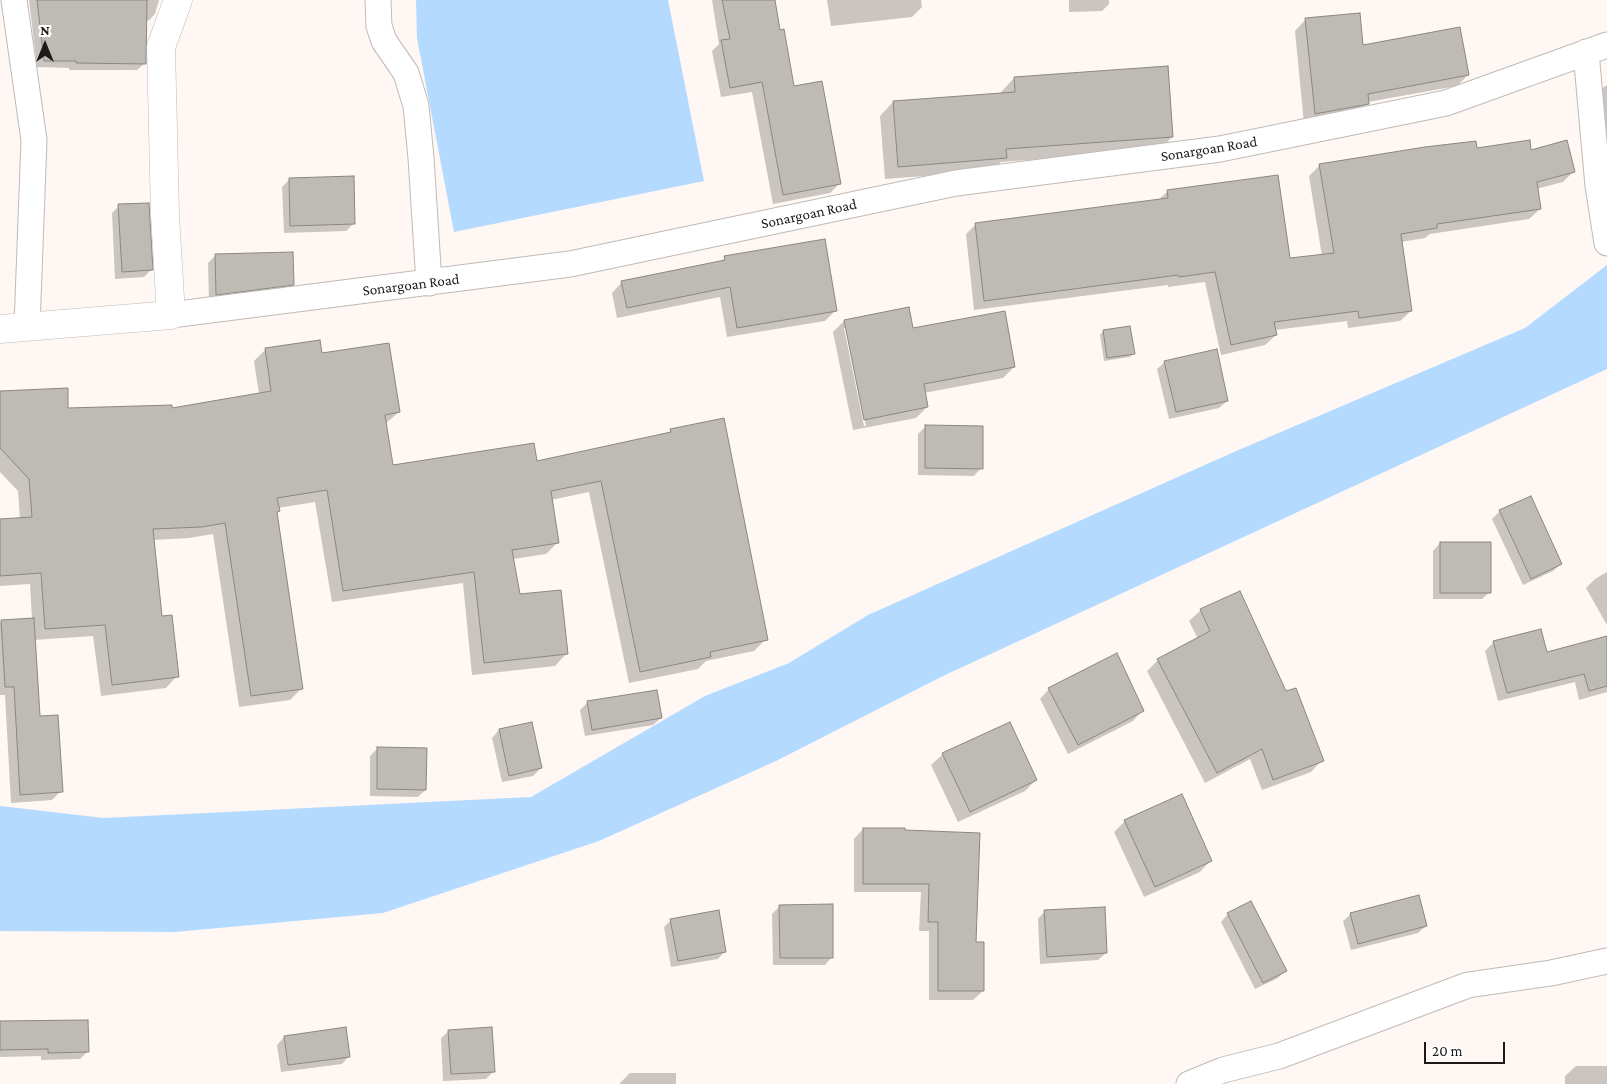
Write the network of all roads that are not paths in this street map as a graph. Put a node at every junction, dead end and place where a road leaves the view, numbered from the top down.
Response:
1 (14, 0) edge
2 (178, 0) edge
3 (378, 0) edge
4 (1596, 49) edge
5 (1607, 243) edge
6 (429, 283) junction
7 (171, 315) junction
8 (27, 326) junction
9 (0, 329) edge
10 (1607, 961) edge
11 (1189, 1084) edge

1 - 8 street
2 - 7 main road
3 - 6 street
4 - 5 street
4 - 6 street, Sonargoan Road
6 - 7 street, Sonargoan Road
7 - 8 main road, Sonargoan Road
8 - 9 main road, Sonargoan Road
10 - 11 street

